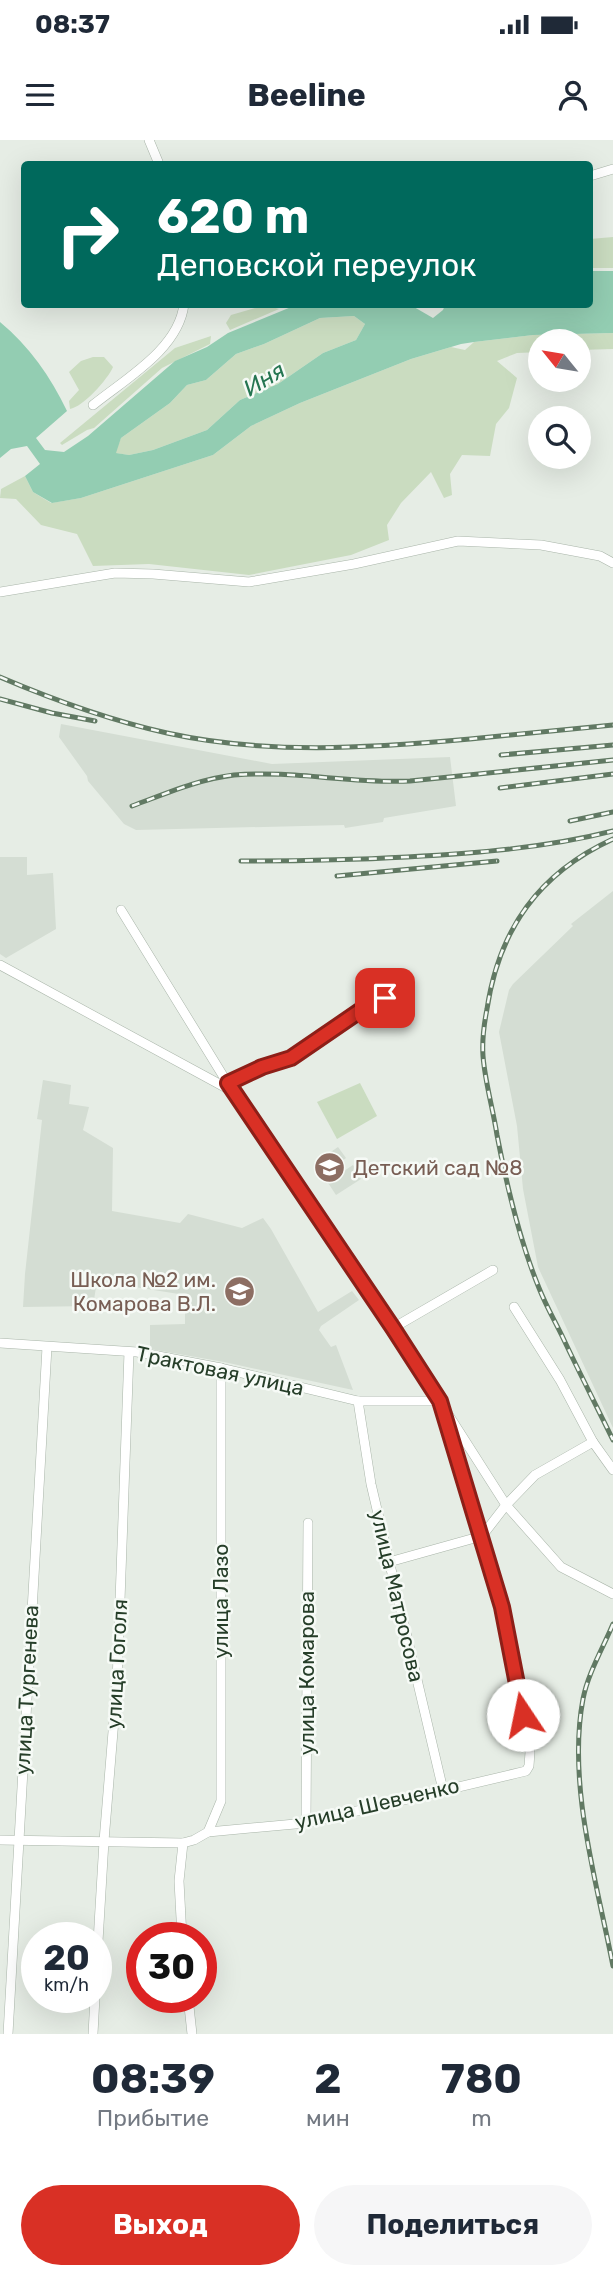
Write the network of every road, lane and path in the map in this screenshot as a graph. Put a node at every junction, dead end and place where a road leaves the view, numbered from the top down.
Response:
1 (149, 140) edge
2 (158, 161) edge
3 (613, 169) edge
4 (593, 175) edge
5 (183, 308) edge
6 (93, 405) dead end
7 (613, 563) edge
8 (0, 593) edge
9 (121, 910) dead end
10 (0, 965) edge
11 (404, 991) dead end
12 (231, 1087) junction
13 (493, 1270) dead end
14 (514, 1307) dead end
15 (393, 1328) junction
16 (0, 1343) edge
17 (47, 1347) junction
18 (129, 1352) junction
19 (221, 1368) junction
20 (358, 1401) junction
21 (440, 1401) junction
22 (593, 1442) junction
23 (613, 1470) edge
24 (506, 1505) junction
25 (308, 1523) dead end
26 (482, 1536) junction
27 (389, 1562) junction
28 (613, 1594) edge
29 (443, 1790) junction
30 (306, 1823) junction
31 (208, 1832) junction
32 (0, 1840) edge
33 (18, 1840) junction
34 (104, 1841) junction
35 (183, 1843) junction
36 (99, 1922) edge
37 (181, 1922) edge
38 (94, 2013) edge
39 (190, 2013) edge
40 (8, 2034) edge
41 (93, 2034) edge
42 (192, 2034) edge

1 - 2 street
3 - 4 street
5 - 6 street
7 - 8 street
9 - 12 street
10 - 12 street
11 - 12 street
12 - 15 street
13 - 15 street
14 - 22 street
15 - 21 street
16 - 17 street, Трактовая улица
17 - 18 street, Трактовая улица
17 - 33 street, улица Тургенева
18 - 19 street, Трактовая улица
18 - 34 street, улица Гоголя
19 - 20 street, Трактовая улица
19 - 31 street, улица Лазо
20 - 21 street, Трактовая улица
20 - 27 street, улица Матросова
21 - 24 street
21 - 26 street
22 - 23 street
22 - 24 street
24 - 26 street
24 - 28 street
25 - 30 street, улица Комарова
26 - 27 street
26 - 29 street, улица Шевченко
27 - 29 street, улица Матросова
29 - 30 street, улица Шевченко
30 - 31 street, улица Шевченко
31 - 35 street, улица Шевченко
32 - 33 street
33 - 34 street
33 - 40 street, улица Тургенева
34 - 35 street
34 - 36 street, улица Гоголя
35 - 37 street
38 - 41 street
39 - 42 street

